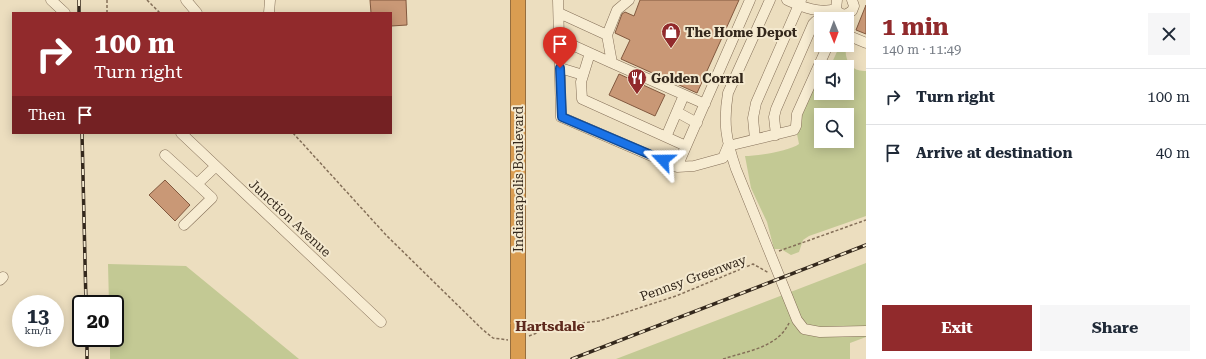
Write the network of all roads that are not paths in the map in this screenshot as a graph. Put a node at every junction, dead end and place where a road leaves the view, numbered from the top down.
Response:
1 (51, 0) edge
2 (186, 0) edge
3 (270, 0) edge
4 (518, 0) edge
5 (558, 0) edge
6 (629, 0) edge
7 (750, 0) edge
8 (770, 0) edge
9 (787, 0) edge
10 (852, 0) edge
11 (800, 3) edge
12 (836, 4) edge
13 (64, 12) edge
14 (196, 12) edge
15 (269, 12) edge
16 (826, 12) edge
17 (559, 13) junction
18 (814, 15) edge
19 (814, 23) edge
20 (606, 35) junction
21 (559, 38) junction
22 (854, 38) edge
23 (866, 43) edge
24 (825, 52) edge
25 (590, 53) junction
26 (612, 63) junction
27 (560, 68) junction
28 (583, 75) junction
29 (684, 95) junction
30 (705, 104) junction
31 (677, 112) junction
32 (697, 123) junction
33 (182, 134) edge
34 (776, 135) junction
35 (666, 137) junction
36 (755, 139) junction
37 (686, 146) junction
38 (728, 146) junction
39 (165, 155) dead end
40 (216, 166) junction
41 (677, 167) junction
42 (197, 184) junction
43 (184, 225) dead end
44 (381, 322) dead end
45 (866, 331) edge
46 (518, 359) edge

1 - 13 street
2 - 14 street
3 - 15 street
4 - 46 highway, Indianapolis Boulevard, bridge
5 - 17 street
6 - 20 street
7 - 30 street
8 - 38 street
9 - 11 street
10 - 12 street
11 - 18 street
11 - 36 street
12 - 16 street
17 - 20 street
17 - 21 street
19 - 34 street
20 - 26 street
21 - 25 street
21 - 27 street
22 - 23 street
24 - 34 street
25 - 26 street
25 - 28 street
26 - 29 street
27 - 28 street
27 - 41 street
28 - 35 street
29 - 30 street
29 - 31 street
30 - 32 street
31 - 32 street
31 - 35 street
32 - 37 street
33 - 40 street, Junction Avenue
34 - 36 street
35 - 37 street
36 - 38 street
37 - 41 street
38 - 41 street
38 - 45 street
39 - 42 street
40 - 42 street
40 - 44 street, Junction Avenue
42 - 43 street

